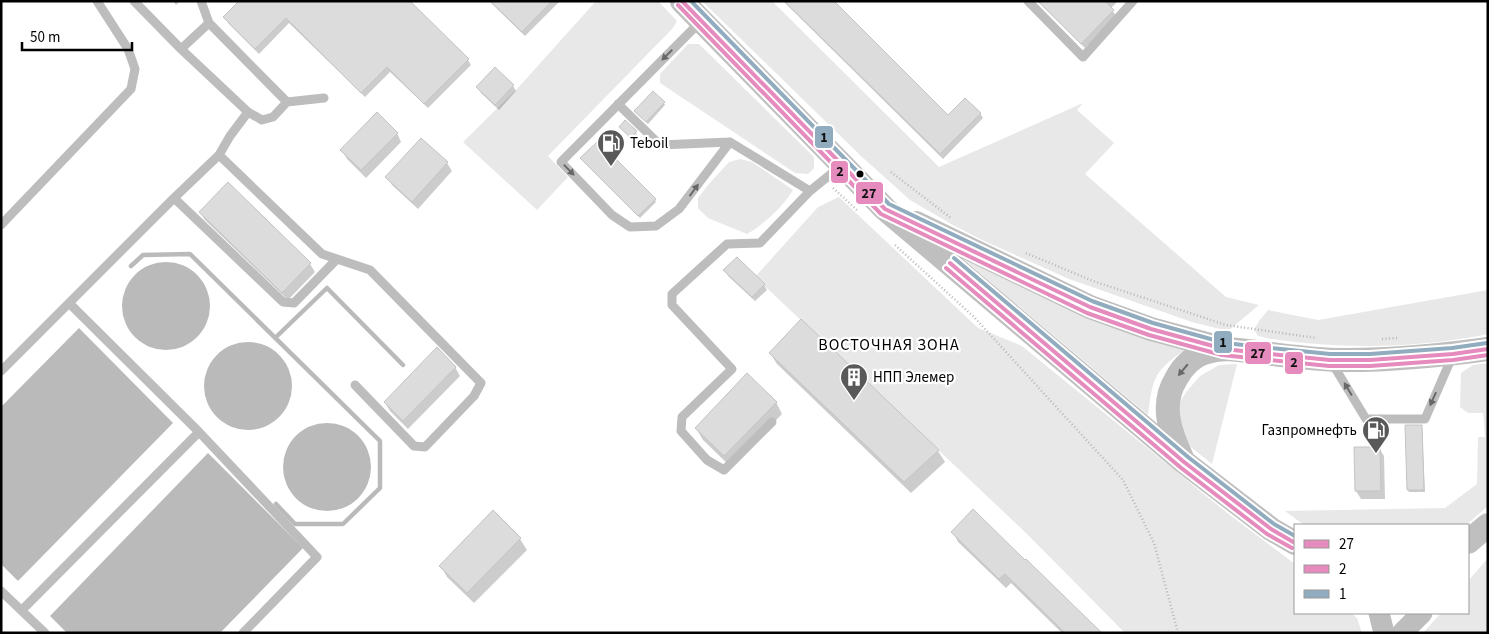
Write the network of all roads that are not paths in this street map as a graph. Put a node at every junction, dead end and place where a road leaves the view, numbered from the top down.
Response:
1 (97, 1) edge
2 (134, 1) edge
3 (201, 1) edge
4 (682, 1) edge
5 (1028, 1) edge
6 (1133, 1) edge
7 (701, 20) junction
8 (209, 23) junction
9 (181, 49) junction
10 (324, 98) dead end
11 (287, 102) junction
12 (618, 104) junction
13 (248, 112) junction
14 (730, 142) junction
15 (219, 155) junction
16 (842, 165) junction
17 (810, 191) junction
18 (174, 198) junction
19 (885, 208) junction
20 (1, 225) edge
21 (337, 259) junction
22 (70, 304) junction
23 (1224, 349) junction
24 (1488, 349) edge
25 (1453, 354) junction
26 (1330, 360) junction
27 (1, 371) edge
28 (355, 385) dead end
29 (772, 422) dead end
30 (199, 432) junction
31 (1184, 462) junction
32 (1488, 525) edge
33 (1469, 541) edge
34 (1294, 542) edge
35 (1469, 553) edge
36 (1, 591) edge
37 (22, 610) junction
38 (1379, 614) edge
39 (1421, 614) edge
40 (45, 633) edge
41 (243, 633) edge
42 (1384, 633) edge
43 (1402, 633) edge

1 - 20 lane
2 - 9 lane
3 - 8 lane
4 - 7 main road
5 - 6 lane
7 -> 12 lane
7 - 16 main road
8 - 9 lane
8 - 11 lane
9 - 13 lane
10 - 11 lane
11 - 13 lane
12 - 14 lane
12 -> 14 lane
13 - 15 lane
14 - 17 lane
15 - 18 lane
15 - 21 lane
16 - 17 lane
16 - 19 main road
17 - 29 lane
18 - 21 lane
18 - 22 lane
19 - 23 main road
19 - 31 main road
21 - 28 lane
22 - 27 lane
22 - 30 lane
23 - 26 main road
23 -> 31 main road
24 - 25 main road
25 - 26 main road
25 -> 26 lane
30 - 37 lane
30 - 41 lane
31 - 34 main road
32 - 33 main road
32 - 35 street
36 - 37 lane
37 - 40 lane
38 - 42 street
39 - 43 street

